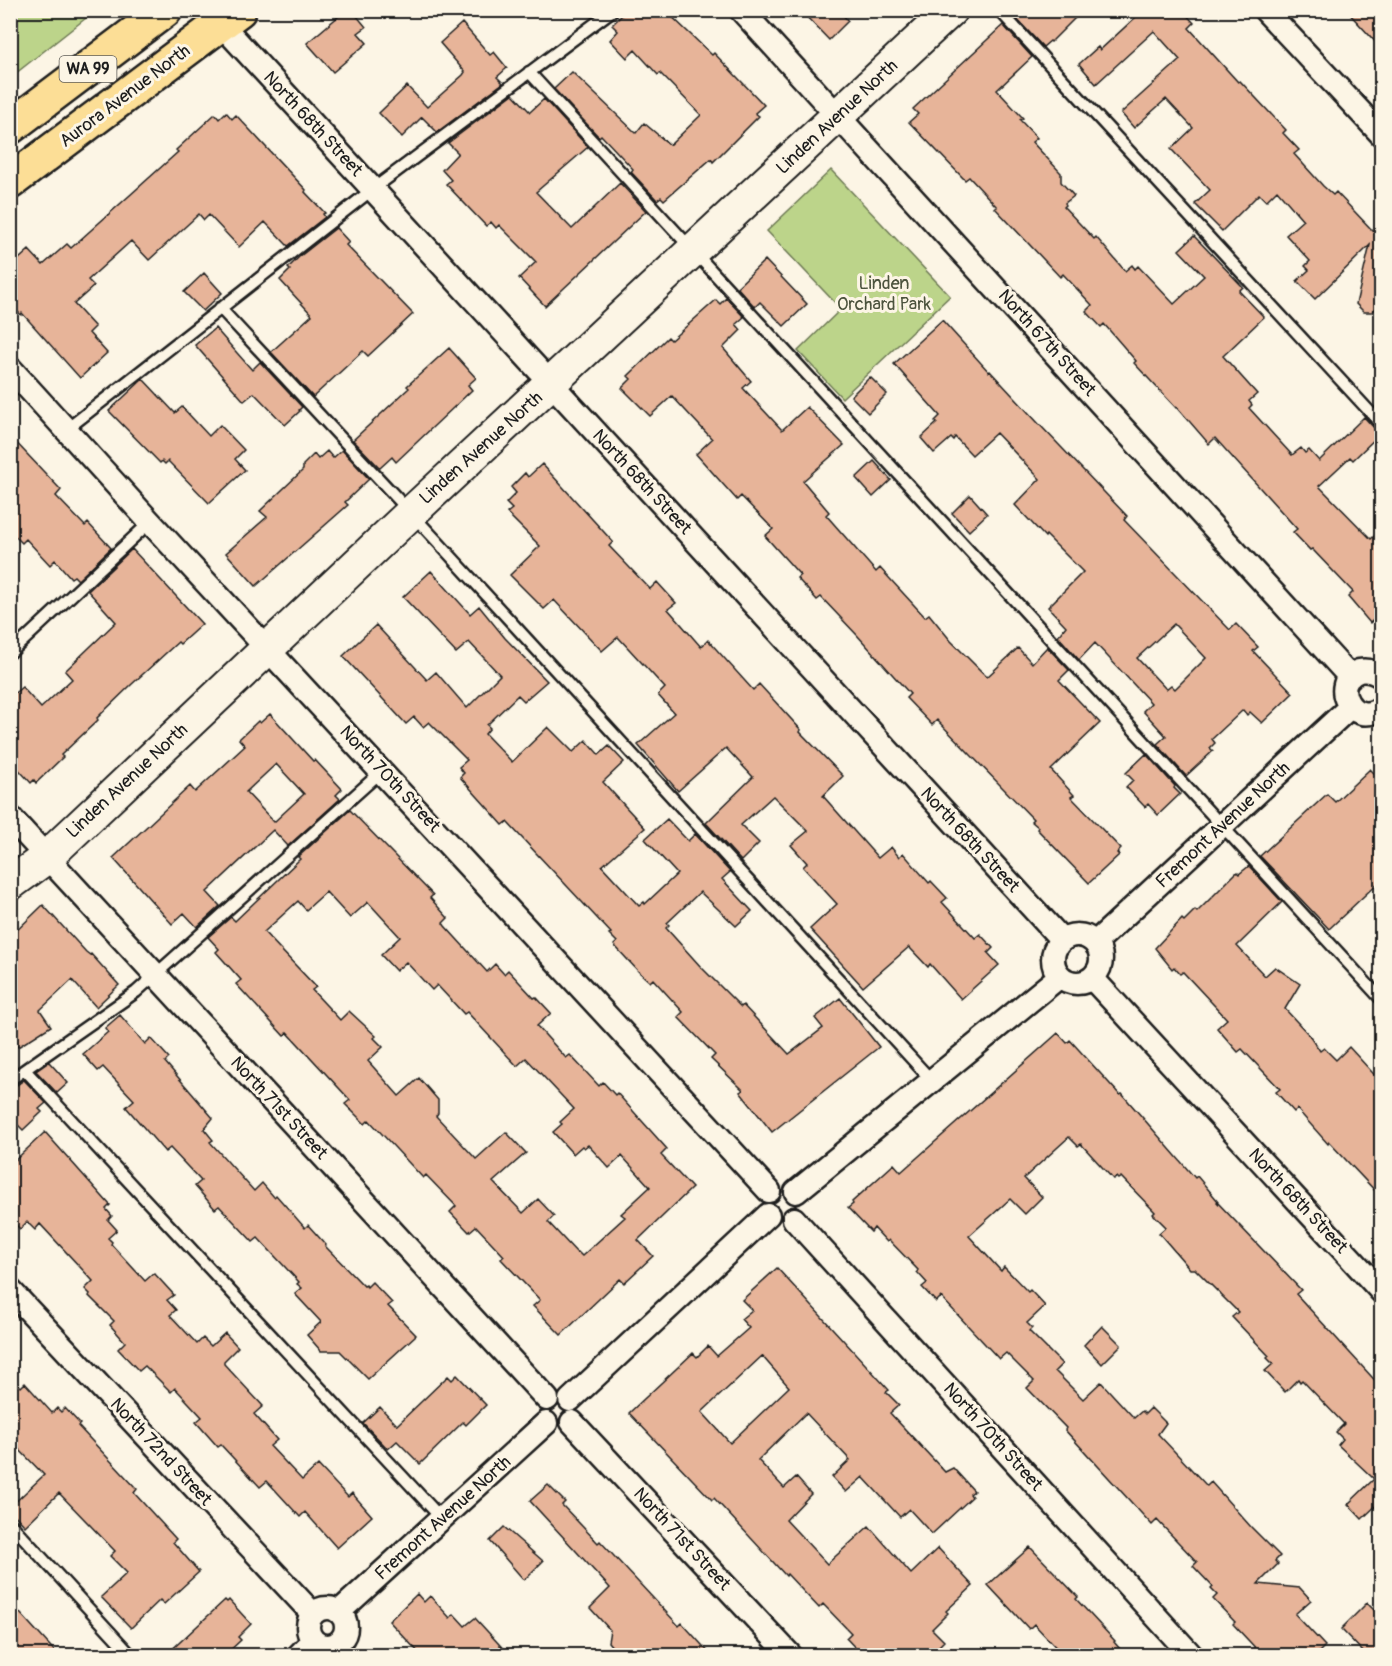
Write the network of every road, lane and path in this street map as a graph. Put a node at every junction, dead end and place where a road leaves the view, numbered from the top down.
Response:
1 (165, 10) edge
2 (613, 10) edge
3 (741, 10) edge
4 (951, 10) edge
5 (999, 10) edge
6 (1265, 10) edge
7 (230, 17) edge
8 (529, 72) junction
9 (839, 115) junction
10 (10, 128) edge
11 (1382, 135) edge
12 (10, 182) edge
13 (373, 189) junction
14 (693, 252) junction
15 (220, 308) junction
16 (10, 368) edge
17 (552, 384) junction
18 (1382, 425) edge
19 (67, 429) junction
20 (411, 513) junction
21 (150, 522) junction
22 (269, 648) junction
23 (10, 653) edge
24 (1350, 677) junction
25 (1382, 677) edge
26 (1350, 707) junction
27 (1381, 708) edge
28 (382, 771) junction
29 (10, 817) edge
30 (1222, 825) junction
31 (47, 857) junction
32 (10, 884) edge
33 (1062, 940) junction
34 (1095, 943) junction
35 (156, 975) junction
36 (1060, 976) junction
37 (1092, 978) junction
38 (1382, 1000) edge
39 (25, 1070) junction
40 (10, 1080) edge
41 (933, 1082) junction
42 (769, 1191) junction
43 (796, 1192) junction
44 (768, 1215) junction
45 (794, 1219) junction
46 (10, 1290) edge
47 (1382, 1292) edge
48 (547, 1399) junction
49 (570, 1400) junction
50 (572, 1422) junction
51 (546, 1423) junction
52 (442, 1519) junction
53 (10, 1523) edge
54 (339, 1612) junction
55 (312, 1614) junction
56 (305, 1648) edge
57 (344, 1649) edge
58 (132, 1656) edge
59 (791, 1656) edge
60 (1192, 1656) edge

1 - 10 highway, WA 99
2 - 8 lane
3 - 9 street, North 67th Street
4 - 9 main road, Linden Avenue North
5 - 18 lane
6 - 11 street
7 - 12 highway, Aurora Avenue North / WA 99
7 - 13 street, North 68th Street
8 - 13 lane
8 - 14 lane
9 - 14 main road, Linden Avenue North
9 - 24 street, North 67th Street
13 - 15 lane
13 - 17 street, North 68th Street
14 - 17 main road, Linden Avenue North
14 - 30 lane
15 - 19 lane
15 - 20 lane
16 - 19 street, North 70th Street
17 - 20 main road, Linden Avenue North
17 - 33 street, North 68th Street
19 - 21 street, North 70th Street
20 - 22 main road, Linden Avenue North
20 - 41 lane
21 - 22 street, North 70th Street
21 - 23 lane
22 - 28 street, North 70th Street
22 - 31 main road, Linden Avenue North
24 - 25 street
24 - 26 street
26 - 27 street
26 - 30 street, Fremont Avenue North
28 - 35 lane
28 - 42 street, North 70th Street
29 - 31 street, North 71st Street
30 - 34 street, Fremont Avenue North
30 - 38 lane
31 - 32 main road, Linden Avenue North
31 - 35 street, North 71st Street
33 - 34 street
33 - 36 street
34 - 37 street
35 - 39 lane
35 - 48 street, North 71st Street
36 - 37 street
36 - 41 street
37 - 47 street, North 68th Street
39 - 40 lane
39 - 52 lane
41 - 43 street
42 - 43 street
42 - 44 street
43 - 45 street
44 - 45 street
44 - 49 street
45 - 60 street, North 70th Street
46 - 55 street, North 72nd Street
48 - 49 street
48 - 51 street
49 - 50 street
50 - 51 street
50 - 59 street, North 71st Street
51 - 52 street, Fremont Avenue North
52 - 54 street, Fremont Avenue North
53 - 58 lane
54 - 55 street
54 - 57 street
55 - 56 street
56 - 57 street

